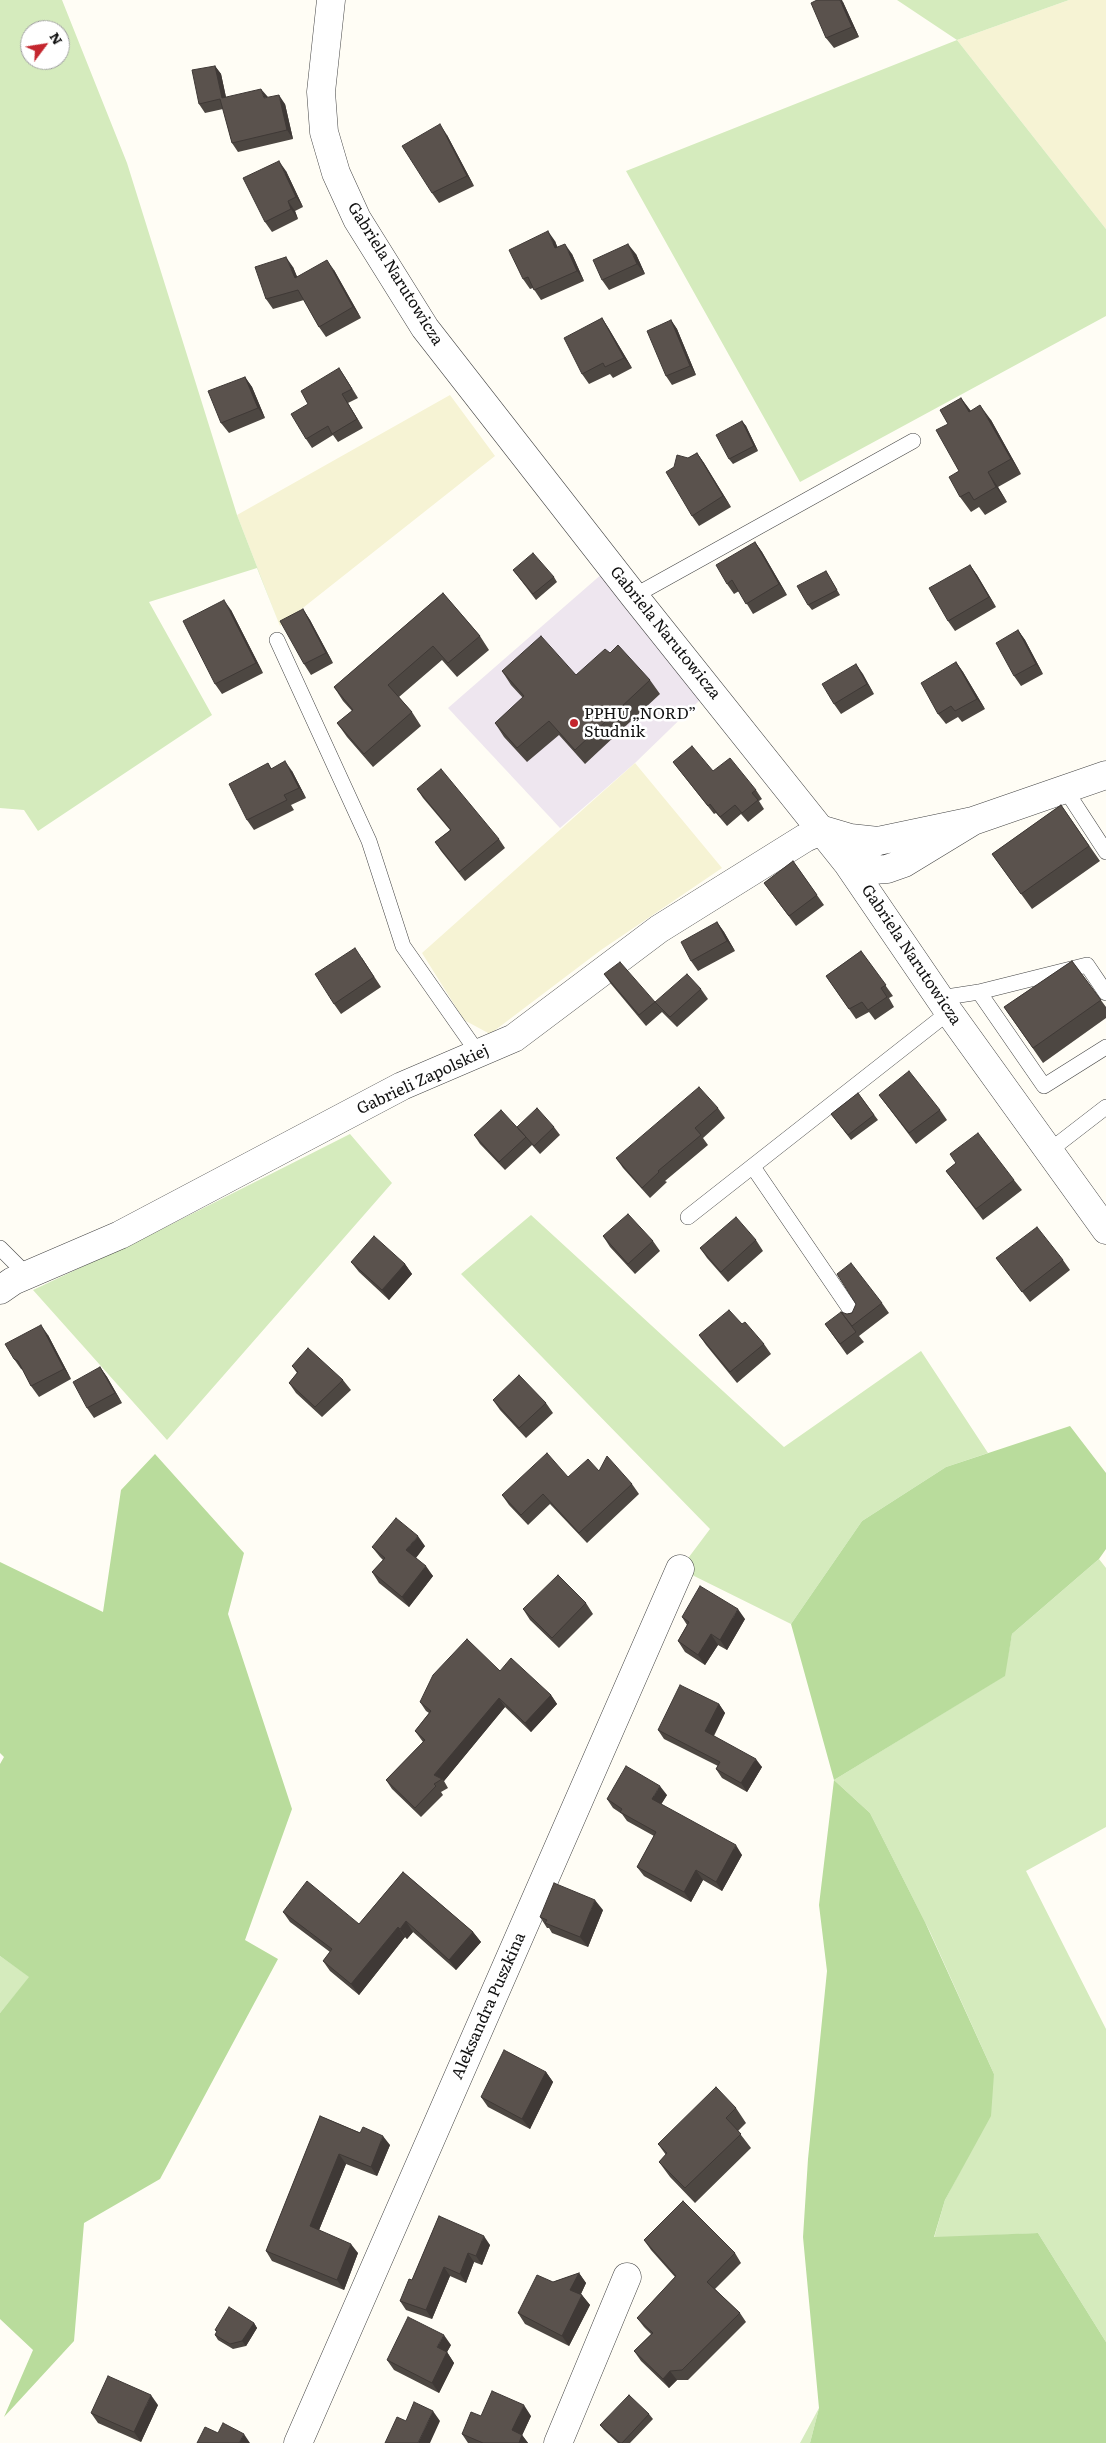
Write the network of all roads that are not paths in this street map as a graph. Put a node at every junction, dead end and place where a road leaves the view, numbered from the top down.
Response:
1 (331, 0) edge
2 (914, 441) dead end
3 (634, 596) junction
4 (277, 640) dead end
5 (1106, 775) edge
6 (1065, 789) junction
7 (974, 821) junction
8 (822, 830) junction
9 (878, 841) junction
10 (1106, 852) edge
11 (904, 863) junction
12 (848, 864) junction
13 (882, 914) junction
14 (980, 992) junction
15 (1106, 993) edge
16 (944, 1005) junction
17 (1106, 1047) edge
18 (478, 1053) junction
19 (1106, 1107) edge
20 (1049, 1151) junction
21 (753, 1167) junction
22 (688, 1217) dead end
23 (1106, 1230) edge
24 (0, 1248) edge
25 (27, 1276) junction
26 (0, 1290) edge
27 (854, 1315) edge
28 (680, 1569) dead end
29 (627, 2277) dead end
30 (298, 2443) edge
31 (558, 2443) edge

1 - 3 street, Gabriela Narutowicza
2 - 3 lane
3 - 8 street, Gabriela Narutowicza
4 - 18 lane
5 - 6 street
6 - 7 street
6 - 10 lane
7 - 9 street
7 - 11 street
8 - 9 street
8 - 12 street, Gabriela Narutowicza
8 - 18 street, Gabrieli Zapolskiej
9 - 12 street
11 - 12 street
11 - 13 street
12 - 13 street, Gabriela Narutowicza
13 - 16 street, Gabriela Narutowicza
14 - 15 lane
14 - 16 lane
14 - 17 lane
16 - 20 street, Gabriela Narutowicza
16 - 21 lane
18 - 25 street, Gabrieli Zapolskiej
19 - 20 lane
20 - 23 street, Gabriela Narutowicza
21 - 22 lane
21 - 27 lane
24 - 25 lane
25 - 26 street, Gabrieli Zapolskiej
28 - 30 street, Aleksandra Puszkina
29 - 31 street

